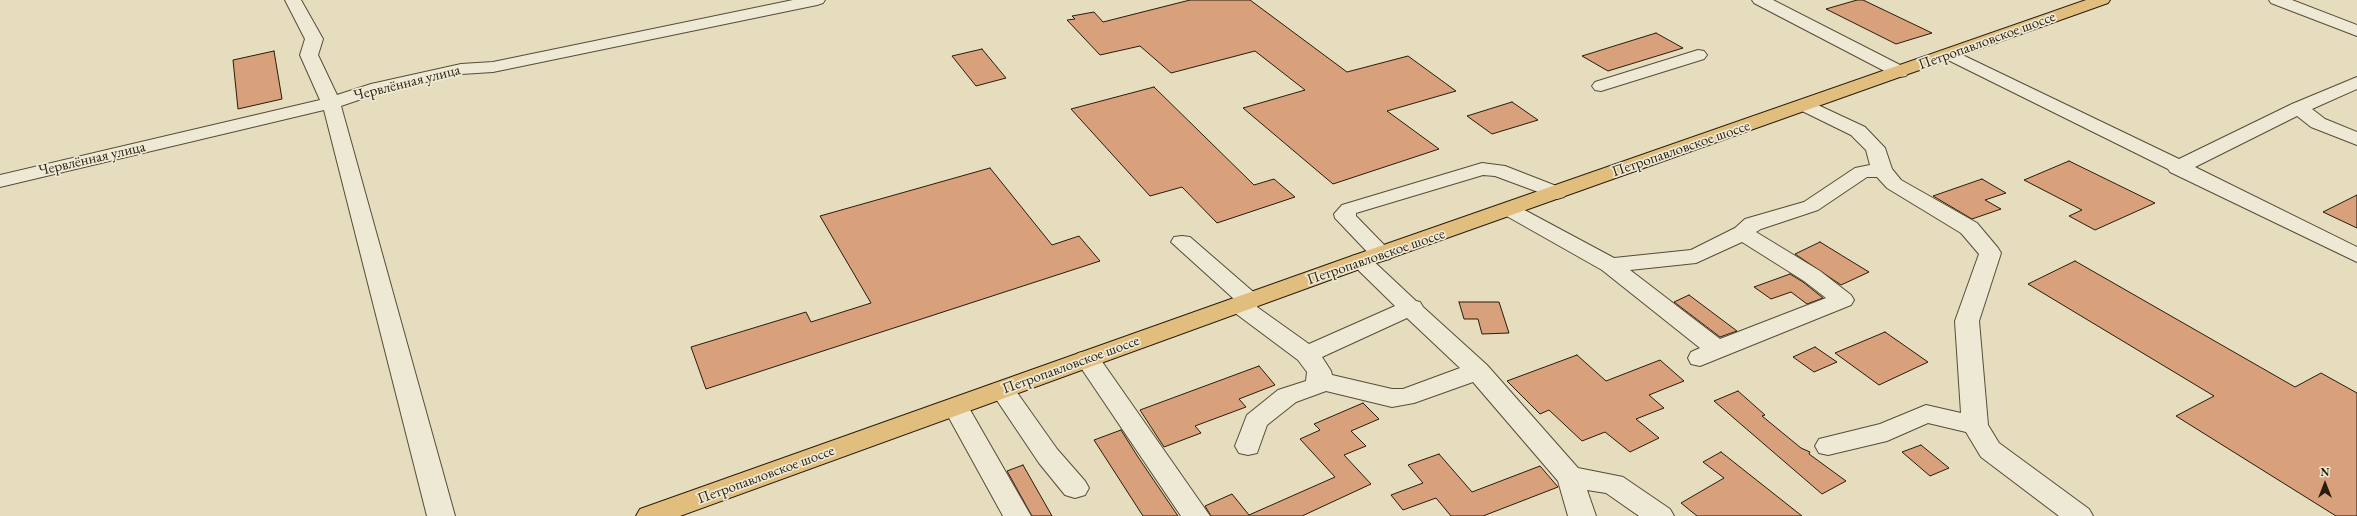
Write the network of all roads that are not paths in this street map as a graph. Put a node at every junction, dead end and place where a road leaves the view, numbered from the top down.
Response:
1 (293, 0) edge
2 (817, 0) edge
3 (1760, 0) edge
4 (2102, 0) edge
5 (2276, 0) edge
6 (2357, 31) edge
7 (1950, 54) junction
8 (1698, 55) dead end
9 (1900, 72) junction
10 (2357, 82) edge
11 (1601, 86) dead end
12 (331, 103) junction
13 (1805, 105) junction
14 (2299, 108) junction
15 (2357, 139) edge
16 (2177, 168) junction
17 (1882, 170) junction
18 (0, 181) edge
19 (1557, 193) junction
20 (1510, 210) junction
21 (1743, 233) junction
22 (1182, 242) dead end
23 (2357, 255) edge
24 (1371, 258) junction
25 (1610, 265) junction
26 (1244, 303) junction
27 (1412, 308) junction
28 (1307, 354) junction
29 (1087, 359) junction
30 (1478, 371) junction
31 (1320, 381) junction
32 (1002, 390) junction
33 (956, 407) junction
34 (1975, 424) junction
35 (1248, 446) dead end
36 (1828, 446) dead end
37 (1570, 477) junction
38 (1075, 488) dead end
39 (441, 516) edge
40 (650, 516) edge
41 (1017, 516) edge
42 (1196, 516) edge
43 (1582, 516) edge
44 (1660, 516) edge
45 (2079, 516) edge

1 - 12 street
2 - 12 street, Червлённая улица
3 - 9 street
4 - 7 main road, Петропавловское шоссе
5 - 6 street
7 - 9 main road, Петропавловское шоссе
7 - 16 street
8 - 11 street
9 - 13 main road, Петропавловское шоссе
10 - 14 street
12 - 18 street, Червлённая улица
12 - 39 street
13 - 17 street
13 - 19 main road, Петропавловское шоссе
14 - 15 street
14 - 16 street
16 - 23 street
17 - 21 street
17 - 34 street
19 - 20 main road, Петропавловское шоссе
19 - 24 street
20 - 24 main road, Петропавловское шоссе
20 - 25 street
21 - 25 street
21 - 25 street
22 - 26 street
24 - 26 main road, Петропавловское шоссе
24 - 27 street
26 - 28 street
26 - 29 main road, Петропавловское шоссе
27 - 28 street
27 - 30 street
28 - 31 street
29 - 32 main road, Петропавловское шоссе
29 - 42 street
30 - 31 street
30 - 37 street
31 - 35 street
32 - 33 main road, Петропавловское шоссе
32 - 38 street
33 - 40 main road, Петропавловское шоссе
33 - 41 street
34 - 36 street
34 - 45 street
37 - 43 street
37 - 44 street

